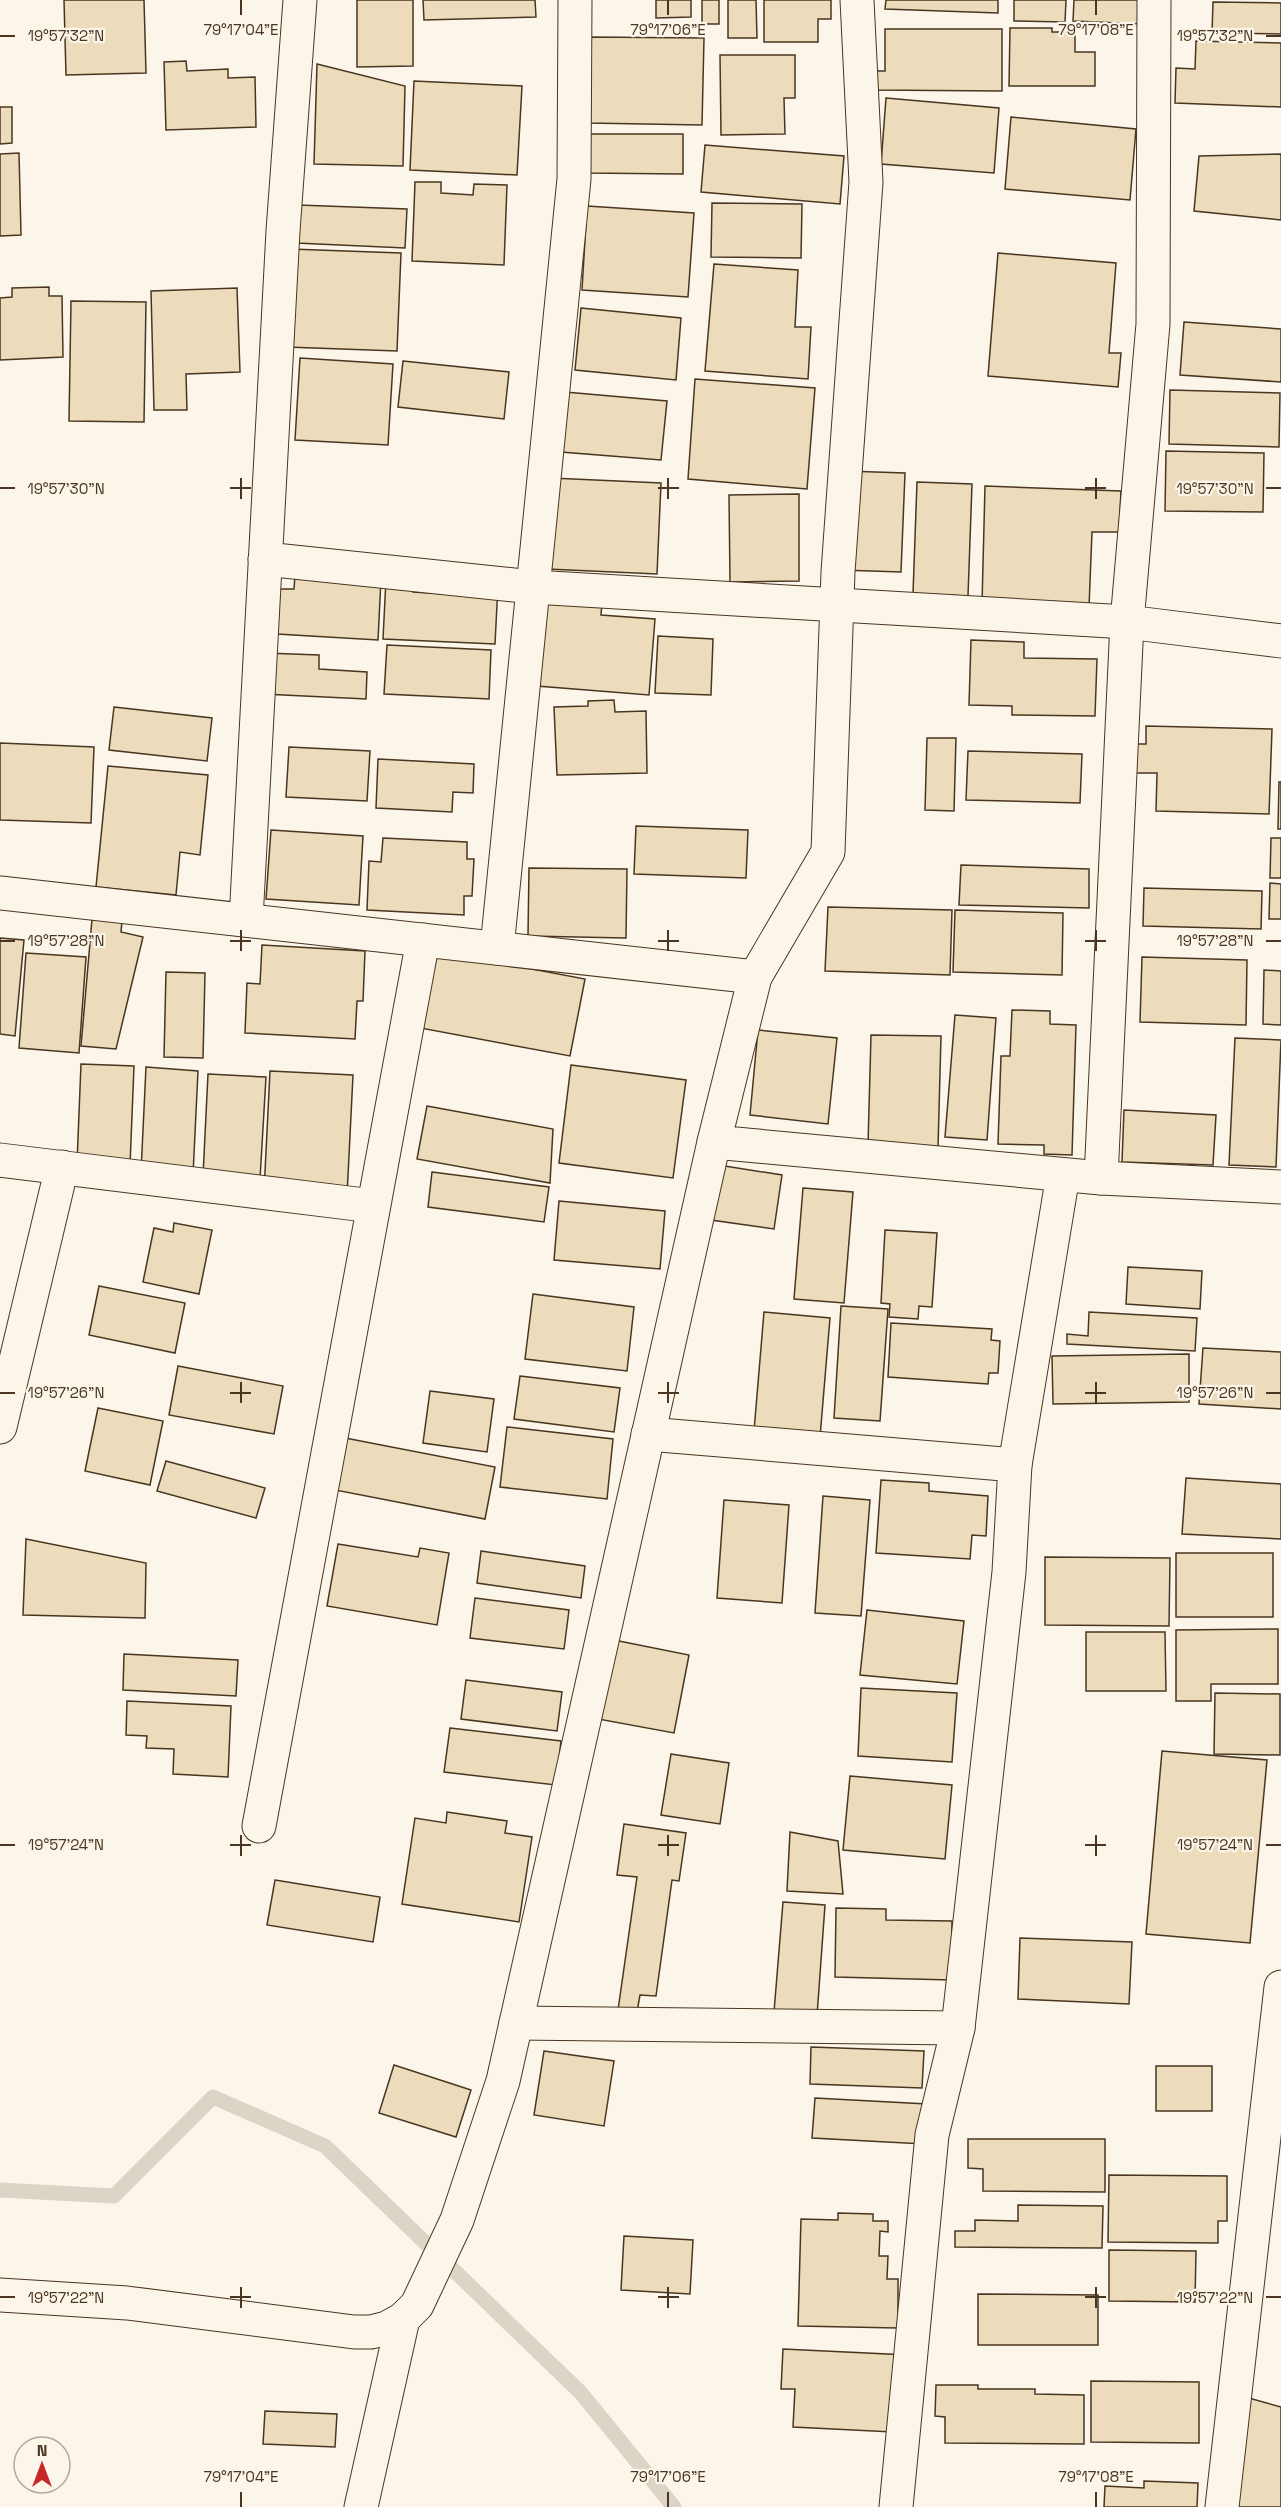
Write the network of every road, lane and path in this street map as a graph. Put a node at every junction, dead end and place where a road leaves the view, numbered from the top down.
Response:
1 (300, 0) edge
2 (575, 0) edge
3 (856, 0) edge
4 (1154, 0) edge
5 (265, 559) junction
6 (533, 587) junction
7 (838, 604) junction
8 (1127, 622) junction
9 (1281, 641) edge
10 (0, 893) edge
11 (246, 920) junction
12 (423, 939) junction
13 (497, 948) junction
14 (755, 977) junction
15 (714, 1142) junction
16 (0, 1160) edge
17 (63, 1167) junction
18 (1063, 1175) junction
19 (1101, 1178) junction
20 (1281, 1187) edge
21 (374, 1206) junction
22 (0, 1427) edge
23 (648, 1434) junction
24 (1015, 1465) junction
25 (259, 1826) dead end
26 (1281, 1987) edge
27 (516, 2023) junction
28 (958, 2028) junction
29 (0, 2295) edge
30 (410, 2312) junction
31 (361, 2507) edge
32 (896, 2507) edge
33 (1222, 2507) edge

1 - 5 street
2 - 6 street
3 - 7 street
4 - 8 street
5 - 6 street
5 - 11 street
6 - 7 street
6 - 13 street
7 - 8 street
7 - 14 street
8 - 9 street
8 - 19 street
10 - 11 street
11 - 12 street
12 - 13 street
12 - 21 street
13 - 14 street
14 - 15 street
15 - 18 street
15 - 23 street
16 - 17 street
17 - 21 street
17 - 22 street
18 - 19 street
18 - 24 street
19 - 20 street
21 - 25 street
23 - 24 street
23 - 27 street
24 - 28 street
26 - 33 street
27 - 28 street
27 - 30 street
28 - 32 street
29 - 30 street
30 - 31 street

